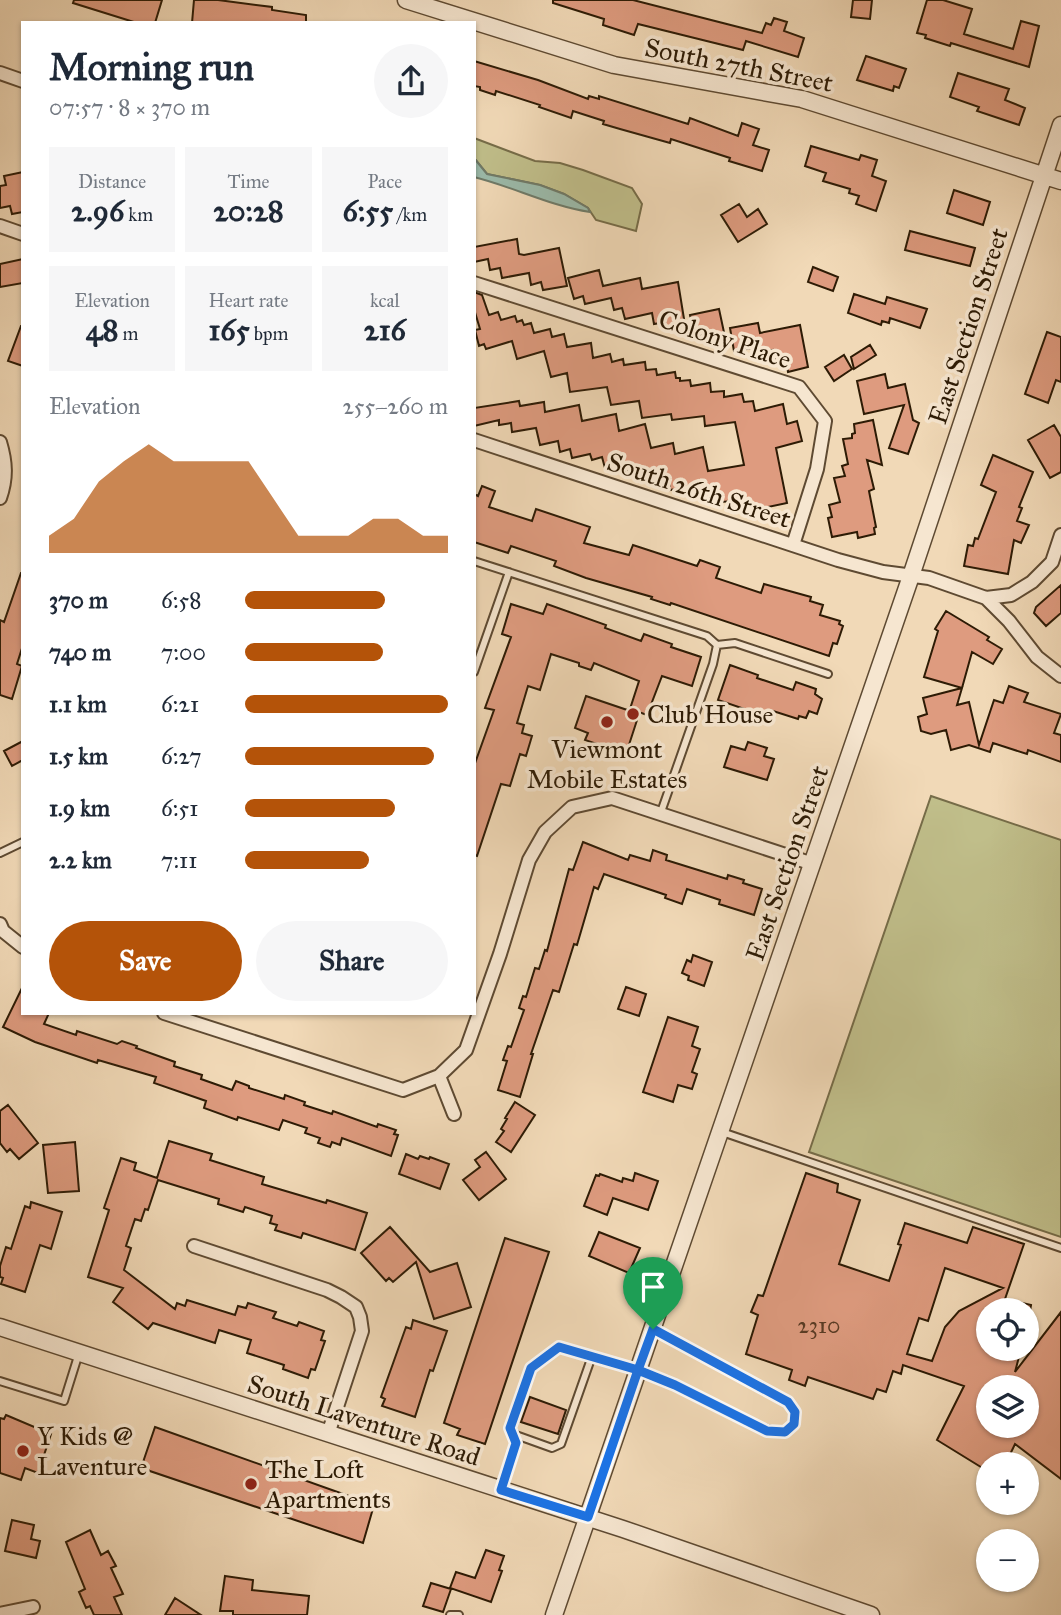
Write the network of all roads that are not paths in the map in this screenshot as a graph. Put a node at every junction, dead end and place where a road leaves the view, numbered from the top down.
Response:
1 (406, 0) edge
2 (473, 21) edge
3 (476, 22) edge
4 (0, 73) edge
5 (21, 79) edge
6 (1061, 125) edge
7 (1044, 175) junction
8 (1061, 181) edge
9 (0, 226) edge
10 (21, 233) edge
11 (476, 284) edge
12 (476, 441) edge
13 (0, 442) edge
14 (0, 498) edge
15 (1061, 534) edge
16 (793, 545) junction
17 (476, 562) edge
18 (509, 572) junction
19 (911, 576) junction
20 (986, 598) junction
21 (717, 645) junction
22 (476, 666) edge
23 (828, 674) dead end
24 (1061, 676) edge
25 (661, 812) junction
26 (21, 843) edge
27 (0, 853) edge
28 (813, 864) junction
29 (0, 924) edge
30 (21, 945) edge
31 (170, 1015) edge
32 (439, 1076) junction
33 (454, 1114) dead end
34 (721, 1132) junction
35 (194, 1246) dead end
36 (1061, 1248) edge
37 (0, 1327) edge
38 (653, 1329) junction
39 (79, 1353) junction
40 (592, 1356) junction
41 (638, 1370) junction
42 (0, 1381) edge
43 (328, 1434) junction
44 (513, 1434) junction
45 (501, 1490) junction
46 (588, 1517) junction
47 (33, 1607) dead end
48 (0, 1614) edge
49 (450, 1615) edge
50 (459, 1615) edge
51 (554, 1615) edge
52 (871, 1615) edge

1 - 2 street, South 27th Street
3 - 7 street, South 27th Street
4 - 5 street
6 - 7 street, East Section Street
7 - 8 street, South 27th Street
7 - 19 street, East Section Street
9 - 10 street
11 - 16 street, Colony Place
12 - 16 street, South 26th Street
13 - 14 street
15 - 20 street
16 - 19 street, South 26th Street
17 - 18 lane
18 - 21 lane
18 - 22 lane
19 - 20 street, South 26th Street
19 - 28 street, East Section Street
20 - 24 street
21 - 23 lane
21 - 25 lane
25 - 28 street
25 - 32 street
26 - 27 lane
28 - 34 street, East Section Street
29 - 30 street
31 - 32 street
32 - 33 street
34 - 36 lane
34 - 38 street, East Section Street
35 - 43 street
37 - 39 street, South Laventure Road
38 - 41 street, East Section Street
38 - 41 lane
39 - 42 lane
39 - 43 street, South Laventure Road
40 - 41 lane
40 - 44 lane
40 - 44 lane
41 - 46 street, East Section Street
43 - 45 street, South Laventure Road
44 - 45 lane
45 - 46 street, South Laventure Road
46 - 51 street, East Section Street
46 - 52 street, South Laventure Road
47 - 48 street
49 - 50 lane

